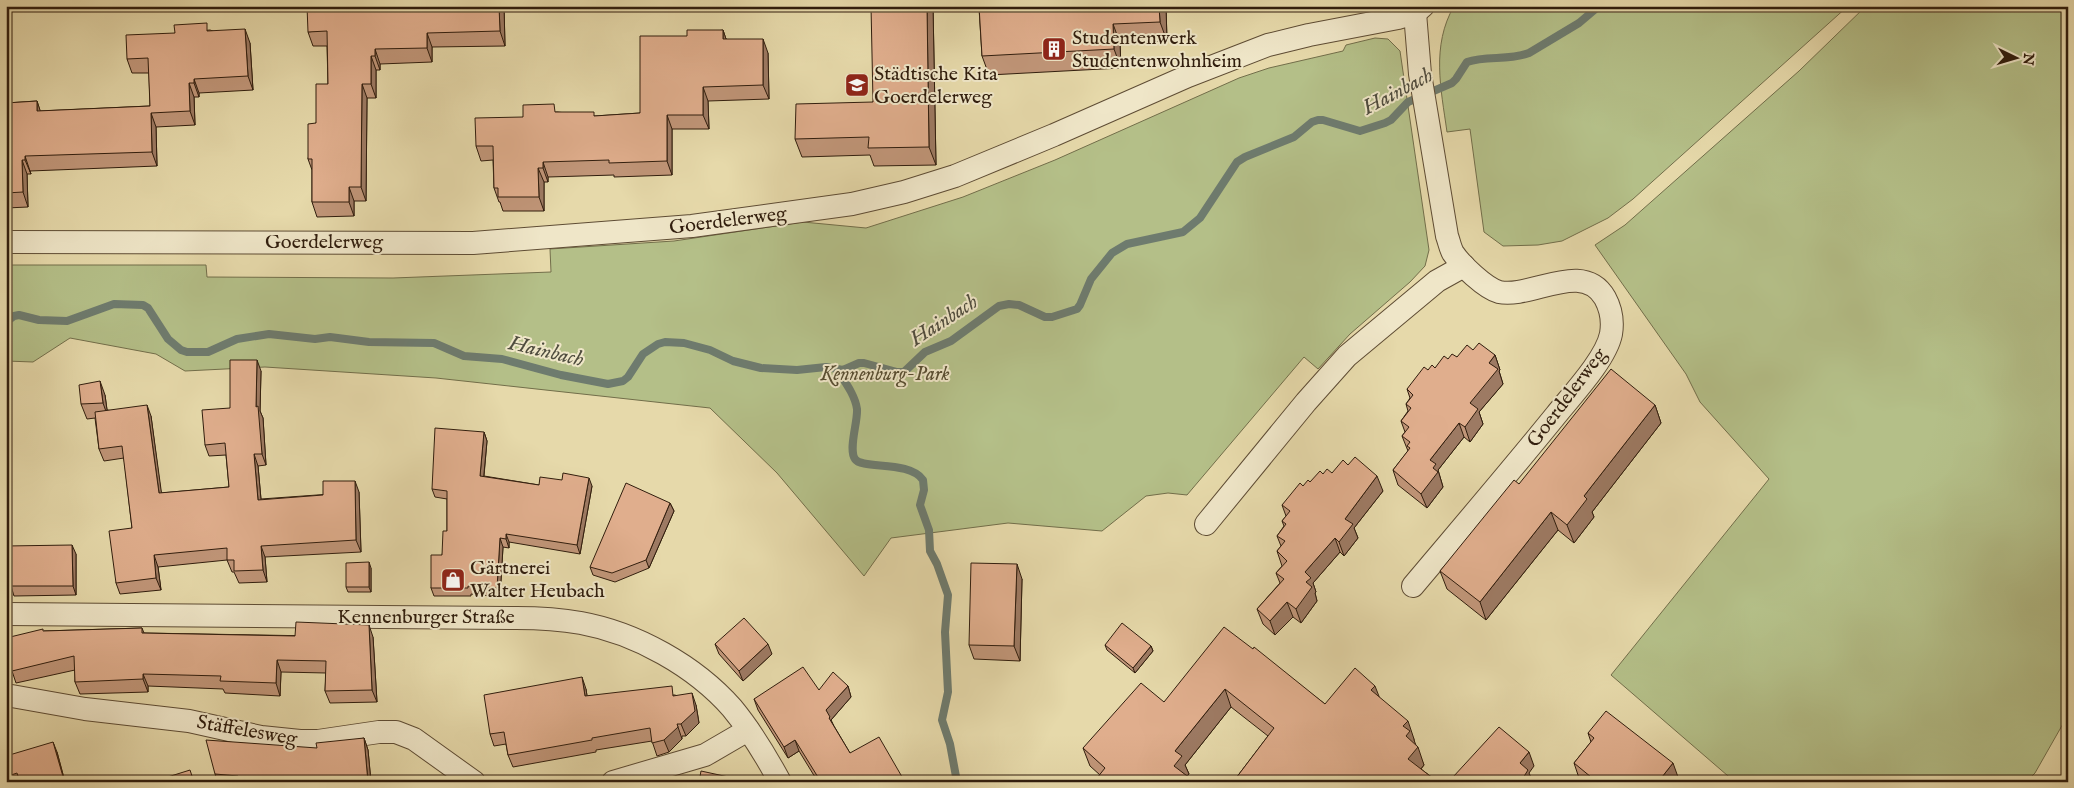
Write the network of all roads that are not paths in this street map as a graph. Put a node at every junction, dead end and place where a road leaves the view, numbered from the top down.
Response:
1 (1419, 10) edge
2 (6, 242) edge
3 (1464, 266) junction
4 (1206, 524) dead end
5 (1413, 586) dead end
6 (6, 614) edge
7 (6, 695) edge
8 (748, 730) junction
9 (474, 782) edge
10 (613, 782) edge
11 (780, 782) edge

1 - 2 street, Goerdelerweg
1 - 3 street, Goerdelerweg
3 - 4 street
3 - 5 street, Goerdelerweg
6 - 8 street, Kennenburger Straße
7 - 9 street, Stäffelesweg
8 - 10 street
8 - 11 street, Kennenburger Straße

